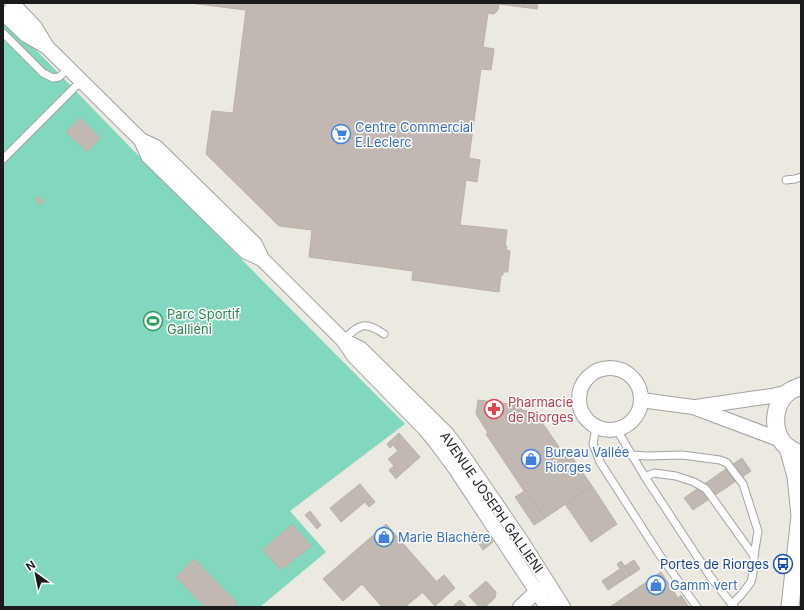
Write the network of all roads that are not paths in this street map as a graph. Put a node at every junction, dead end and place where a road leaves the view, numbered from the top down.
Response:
1 (12, 3) edge
2 (3, 13) edge
3 (3, 33) edge
4 (47, 47) junction
5 (69, 68) junction
6 (81, 81) junction
7 (3, 159) edge
8 (801, 177) edge
9 (786, 180) dead end
10 (384, 334) dead end
11 (343, 340) junction
12 (795, 389) edge
13 (642, 400) junction
14 (693, 407) junction
15 (596, 427) junction
16 (617, 430) junction
17 (790, 448) edge
18 (631, 455) junction
19 (645, 478) junction
20 (801, 515) edge
21 (754, 556) junction
22 (543, 588) junction
23 (733, 606) edge
24 (520, 607) edge
25 (547, 607) edge
26 (563, 607) edge
27 (697, 607) edge
28 (790, 607) edge

1 - 4 street, AVENUE JOSEPH GALLIENI
2 - 4 street, AVENUE JOSEPH GALLIENI
3 - 5 lane
4 - 5 street, AVENUE JOSEPH GALLIENI
5 - 6 street, AVENUE JOSEPH GALLIENI
6 - 7 lane
6 - 11 street, AVENUE JOSEPH GALLIENI
8 - 9 lane
10 - 11 lane
11 - 22 street, AVENUE JOSEPH GALLIENI
12 - 14 street
12 - 17 street
13 - 14 street
13 - 15 street
13 - 16 street
14 - 17 street
15 - 16 street
15 - 27 lane
16 - 18 lane
17 - 20 street
18 - 19 lane
18 - 21 lane
19 - 21 lane
19 - 23 lane
20 - 28 street
21 - 23 lane
22 - 24 street
22 - 25 street, AVENUE JOSEPH GALLIENI
22 - 26 street, AVENUE JOSEPH GALLIENI

